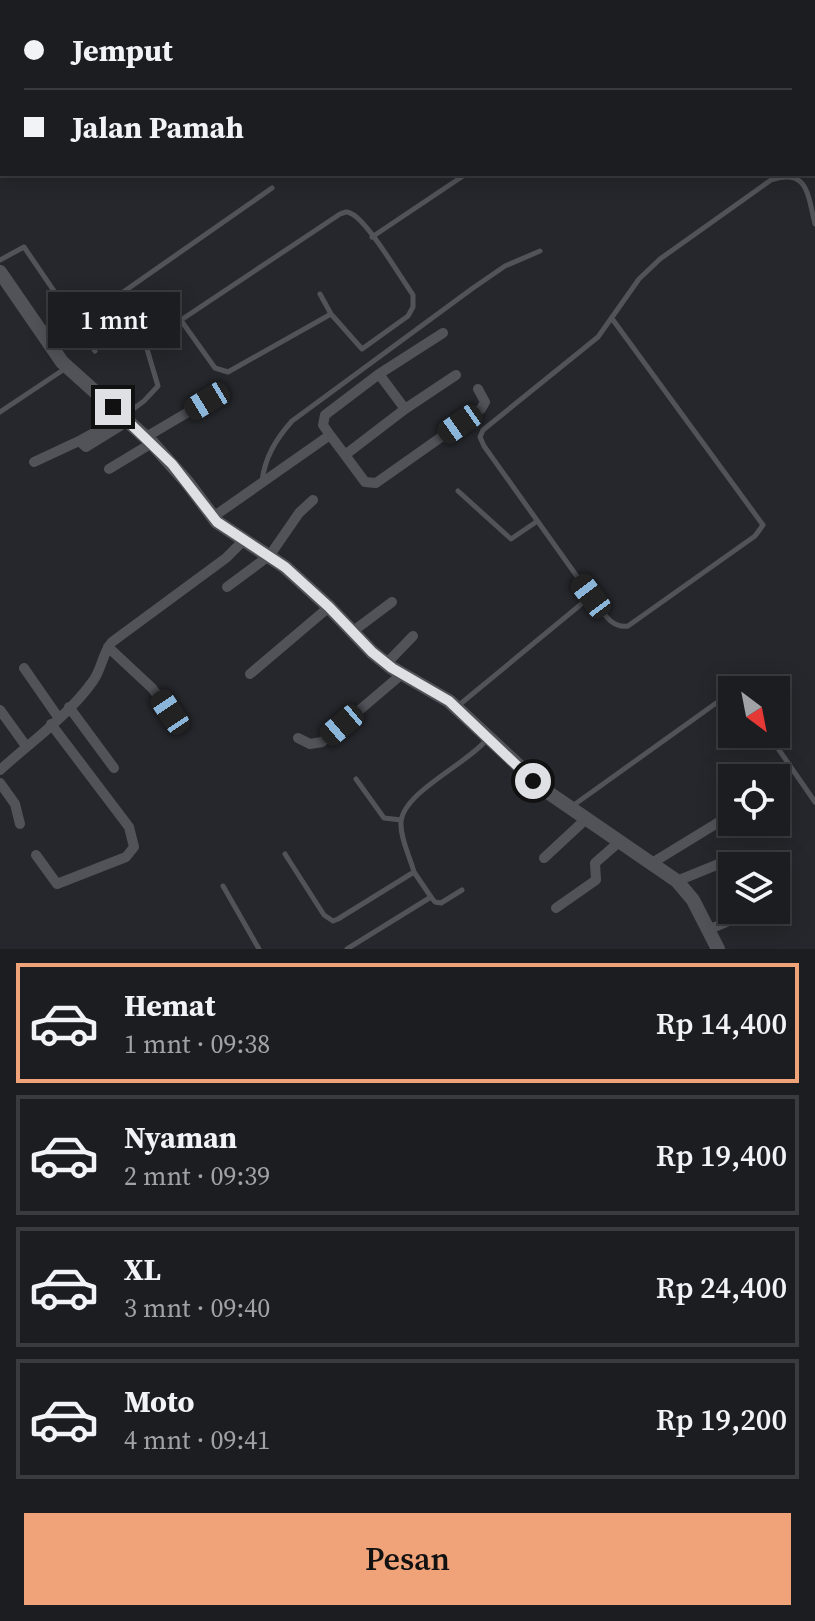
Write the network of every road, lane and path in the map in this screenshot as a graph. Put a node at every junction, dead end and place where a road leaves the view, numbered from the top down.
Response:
1 (463, 176) edge
2 (782, 176) edge
3 (788, 176) edge
4 (272, 188) dead end
5 (815, 224) edge
6 (372, 237) junction
7 (540, 251) dead end
8 (0, 260) edge
9 (0, 272) edge
10 (320, 294) dead end
11 (7, 295) edge
12 (331, 314) junction
13 (180, 319) junction
14 (613, 320) junction
15 (76, 325) junction
16 (443, 333) dead end
17 (95, 351) dead end
18 (67, 368) junction
19 (379, 374) junction
20 (456, 375) dead end
21 (478, 389) dead end
22 (207, 401) dead end
23 (405, 409) junction
24 (0, 412) edge
25 (126, 418) junction
26 (330, 435) junction
27 (149, 440) junction
28 (345, 455) junction
29 (34, 462) dead end
30 (109, 469) dead end
31 (262, 482) junction
32 (458, 491) dead end
33 (313, 500) dead end
34 (213, 517) junction
35 (536, 522) junction
36 (244, 540) junction
37 (270, 555) junction
38 (227, 587) dead end
39 (591, 596) junction
40 (392, 602) dead end
41 (329, 607) junction
42 (352, 632) junction
43 (413, 636) dead end
44 (108, 647) junction
45 (386, 664) junction
46 (24, 668) dead end
47 (250, 674) dead end
48 (402, 674) junction
49 (718, 702) edge
50 (69, 707) junction
51 (456, 707) junction
52 (0, 710) edge
53 (170, 712) dead end
54 (55, 721) junction
55 (298, 738) dead end
56 (488, 739) junction
57 (26, 746) junction
58 (778, 748) edge
59 (114, 768) dead end
60 (0, 770) edge
61 (356, 779) dead end
62 (0, 783) edge
63 (815, 802) edge
64 (570, 808) junction
65 (586, 819) junction
66 (401, 820) junction
67 (718, 823) edge
68 (20, 824) dead end
69 (619, 842) junction
70 (285, 854) dead end
71 (36, 855) dead end
72 (544, 858) dead end
73 (652, 863) junction
74 (718, 864) edge
75 (414, 872) junction
76 (677, 881) junction
77 (223, 886) dead end
78 (462, 890) dead end
79 (431, 897) junction
80 (556, 908) dead end
81 (722, 924) edge
82 (710, 929) junction
83 (259, 949) edge
84 (347, 949) edge
85 (718, 949) edge

1 - 6 lane
2 - 14 lane
3 - 5 lane
4 - 15 lane
6 - 12 lane
6 - 13 lane
7 - 31 lane
8 - 15 lane
9 - 11 street
10 - 12 lane
11 - 18 street
12 - 13 lane
13 - 25 lane
14 - 35 lane
14 - 39 lane
15 - 17 lane
16 - 19 street
18 - 24 lane
18 - 25 street
19 - 23 street
19 - 26 street
20 - 23 street
21 - 28 street
22 - 27 street
23 - 28 street
25 - 27 street
25 - 29 street
26 - 28 street
26 - 31 street
27 - 30 street
27 - 34 street
31 - 34 street
32 - 35 lane
33 - 37 street
34 - 36 street
35 - 39 lane
36 - 37 street
36 - 44 street
37 - 38 street
37 - 41 street
39 - 51 lane
40 - 42 street
41 - 42 street
41 - 47 street
42 - 45 street
43 - 45 street
44 - 50 street
44 - 53 street
45 - 48 street
46 - 54 street
48 - 51 street
48 - 55 street
49 - 64 lane
50 - 54 street
50 - 59 street
51 - 56 street
52 - 57 street
54 - 57 street
54 - 71 street
56 - 64 street
56 - 66 lane
57 - 60 street
58 - 63 lane
61 - 66 lane
62 - 68 street
64 - 65 street
65 - 69 street
65 - 72 street
66 - 75 lane
67 - 73 street
69 - 73 street
69 - 80 street
70 - 75 lane
73 - 76 street
74 - 76 street
75 - 79 lane
76 - 82 street
77 - 83 lane
78 - 79 lane
79 - 84 lane
81 - 82 street
82 - 85 street

